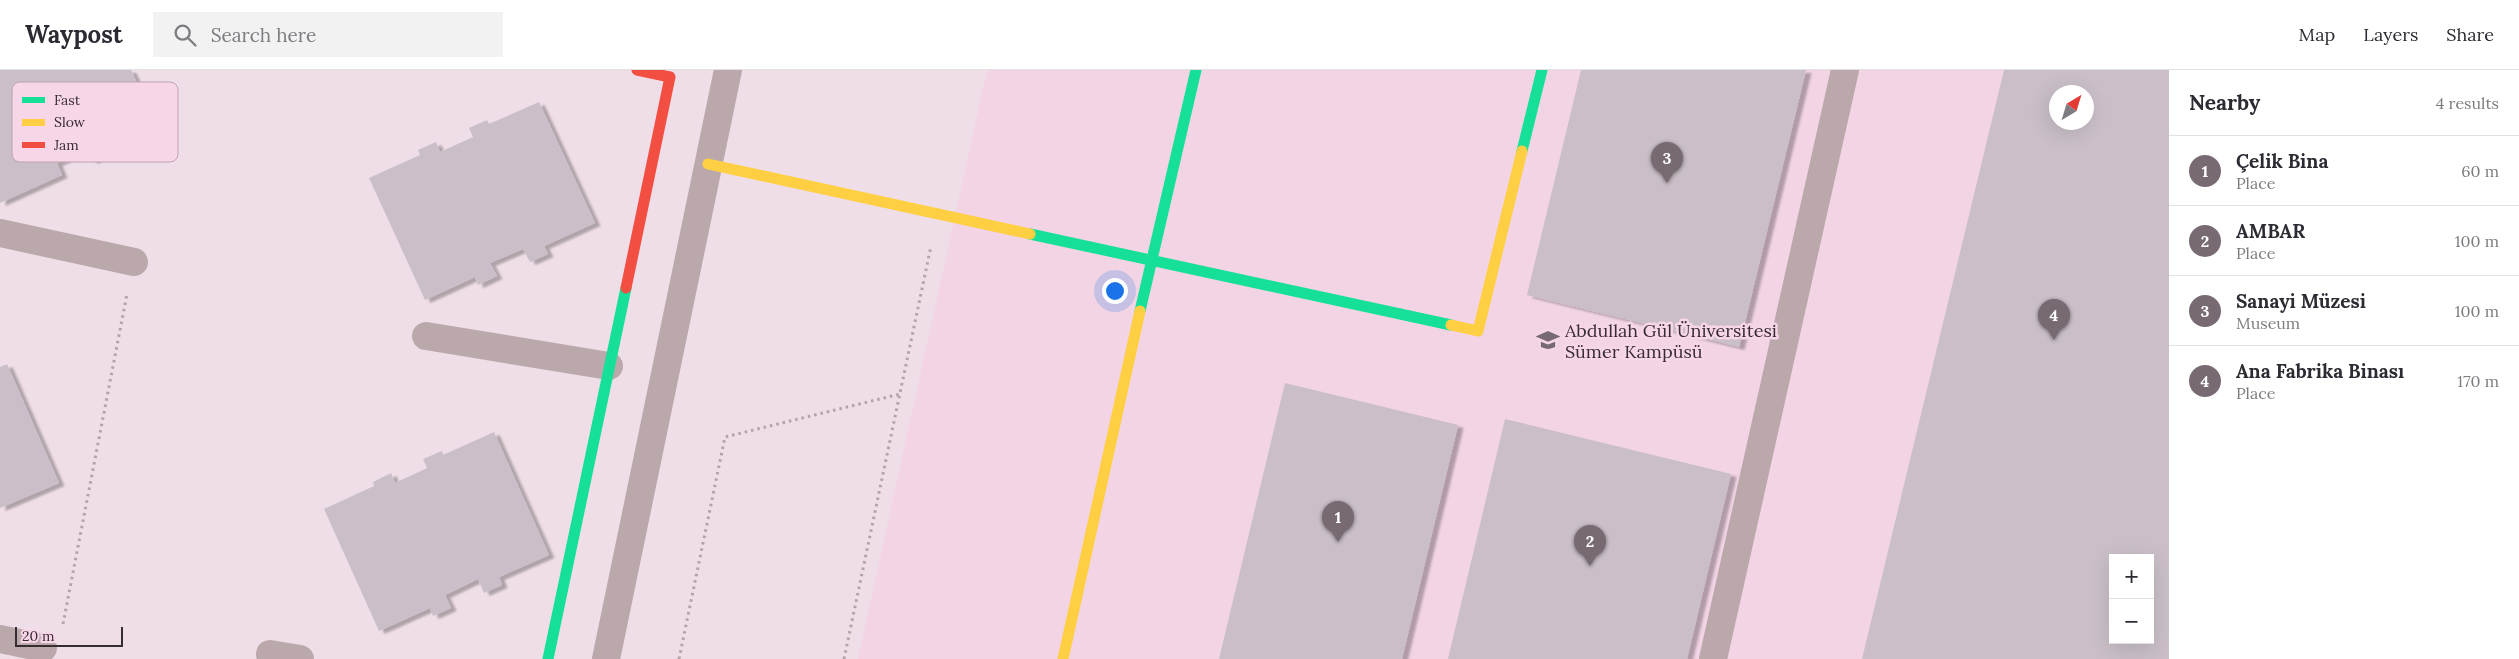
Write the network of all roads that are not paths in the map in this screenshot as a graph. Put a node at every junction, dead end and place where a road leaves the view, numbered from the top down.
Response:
1 (637, 70) edge
2 (728, 70) edge
3 (1196, 70) edge
4 (1542, 70) edge
5 (1845, 70) edge
6 (708, 164) junction
7 (0, 233) edge
8 (1151, 260) junction
9 (134, 262) road end
10 (426, 336) dead end
11 (609, 366) junction
12 (0, 639) edge
13 (53, 639) road end
14 (270, 654) dead end
15 (300, 659) edge
16 (548, 659) edge
17 (606, 659) edge
18 (1063, 659) edge
19 (1713, 659) edge

1 - 11 street
2 - 6 street
3 - 8 street
4 - 8 street
5 - 19 street
6 - 8 street
6 - 17 street
7 - 9 street
8 - 18 street
10 - 11 street
11 - 16 street
12 - 13 street
14 - 15 street

